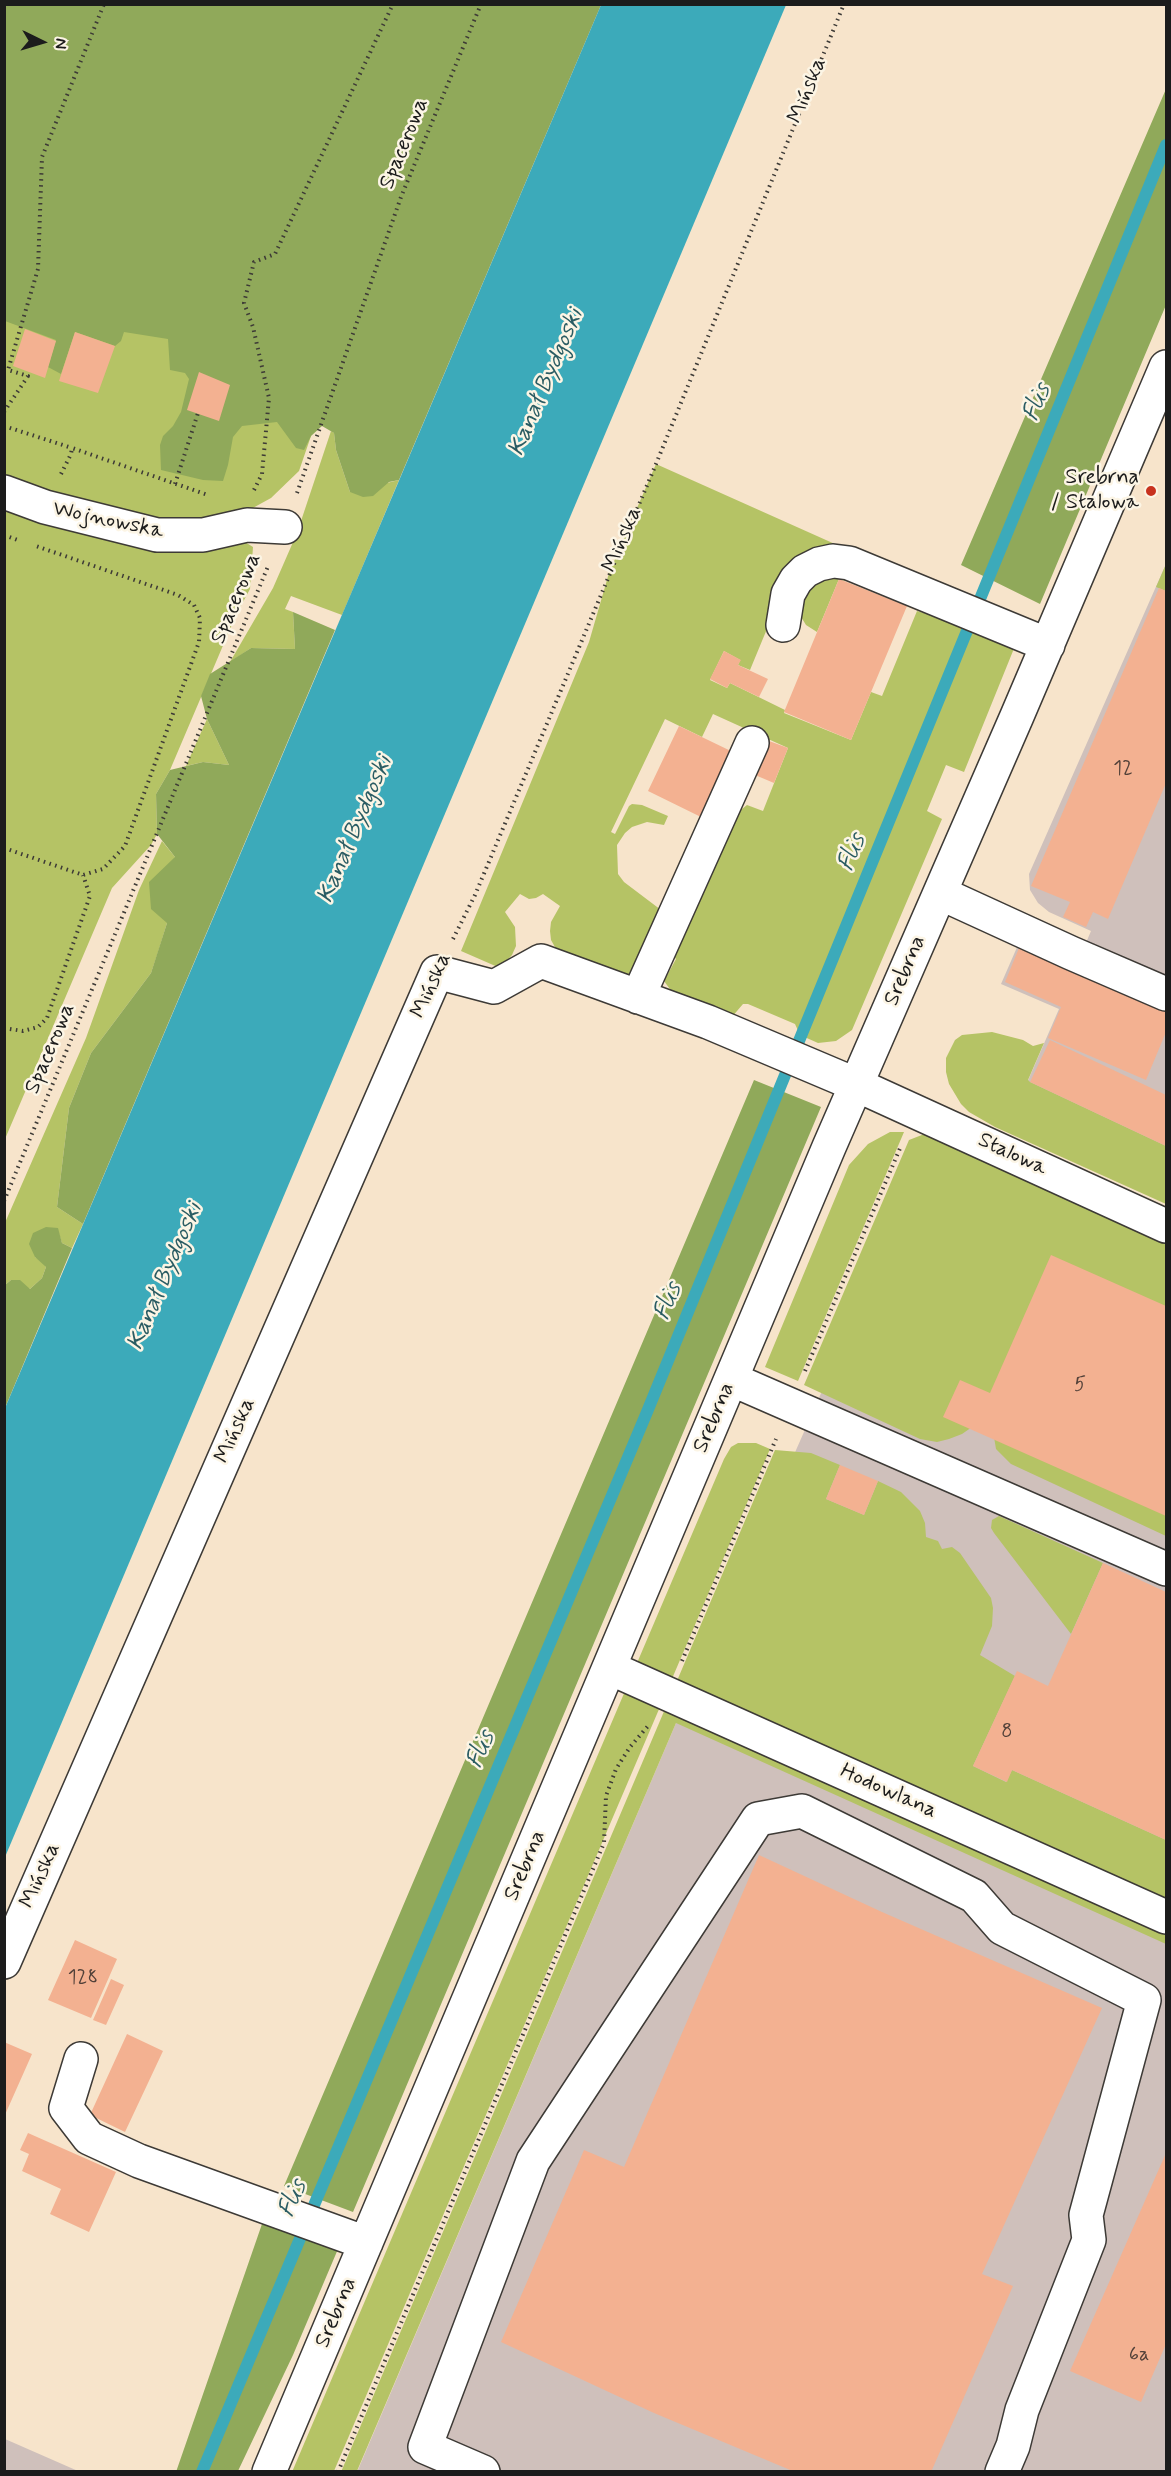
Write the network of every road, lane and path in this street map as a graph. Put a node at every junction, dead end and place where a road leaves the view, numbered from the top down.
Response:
1 (104, 4) edge
2 (393, 4) edge
3 (482, 4) edge
4 (844, 4) edge
5 (1167, 367) edge
6 (4, 412) edge
7 (198, 413) dead end
8 (4, 426) edge
9 (72, 448) junction
10 (175, 484) junction
11 (4, 492) edge
12 (244, 494) dead end
13 (214, 498) dead end
14 (45, 507) junction
15 (285, 527) junction
16 (4, 535) edge
17 (783, 626) dead end
18 (1048, 645) junction
19 (752, 743) dead end
20 (4, 848) edge
21 (83, 875) junction
22 (940, 892) junction
23 (437, 972) junction
24 (1167, 994) edge
25 (638, 997) junction
26 (4, 1028) edge
27 (857, 1085) junction
28 (916, 1112) junction
29 (4, 1201) edge
30 (1167, 1226) edge
31 (731, 1379) junction
32 (790, 1405) junction
33 (1167, 1569) edge
34 (610, 1668) junction
35 (668, 1694) junction
36 (1167, 1917) edge
37 (4, 1962) edge
38 (81, 2059) dead end
39 (366, 2243) junction
40 (269, 2472) edge
41 (338, 2472) edge
42 (483, 2472) edge
43 (1002, 2472) edge

1 - 6 path
2 - 12 path
3 - 15 path, Spacerowa
4 - 23 path, Mińska
5 - 18 street, Srebrna
7 - 10 path
8 - 9 path
9 - 10 path
9 - 14 path
10 - 13 path
11 - 14 street, Wojnowska
14 - 15 street, Wojnowska
15 - 29 path, Spacerowa
16 - 21 path
17 - 18 street
18 - 22 street, Srebrna
19 - 25 street
20 - 21 path
21 - 26 path
22 - 24 street
22 - 27 street, Srebrna
23 - 25 street, Stalowa
23 - 37 street, Mińska
25 - 27 street, Stalowa
27 - 28 street, Stalowa
27 - 31 street, Srebrna
28 - 30 street, Stalowa
28 - 32 path
31 - 32 street
31 - 34 street, Srebrna
32 - 33 street
32 - 35 path
34 - 35 street, Hodowlana
34 - 39 street, Srebrna
35 - 36 street, Hodowlana
35 - 41 path
38 - 39 street
39 - 40 street, Srebrna
42 - 43 street

